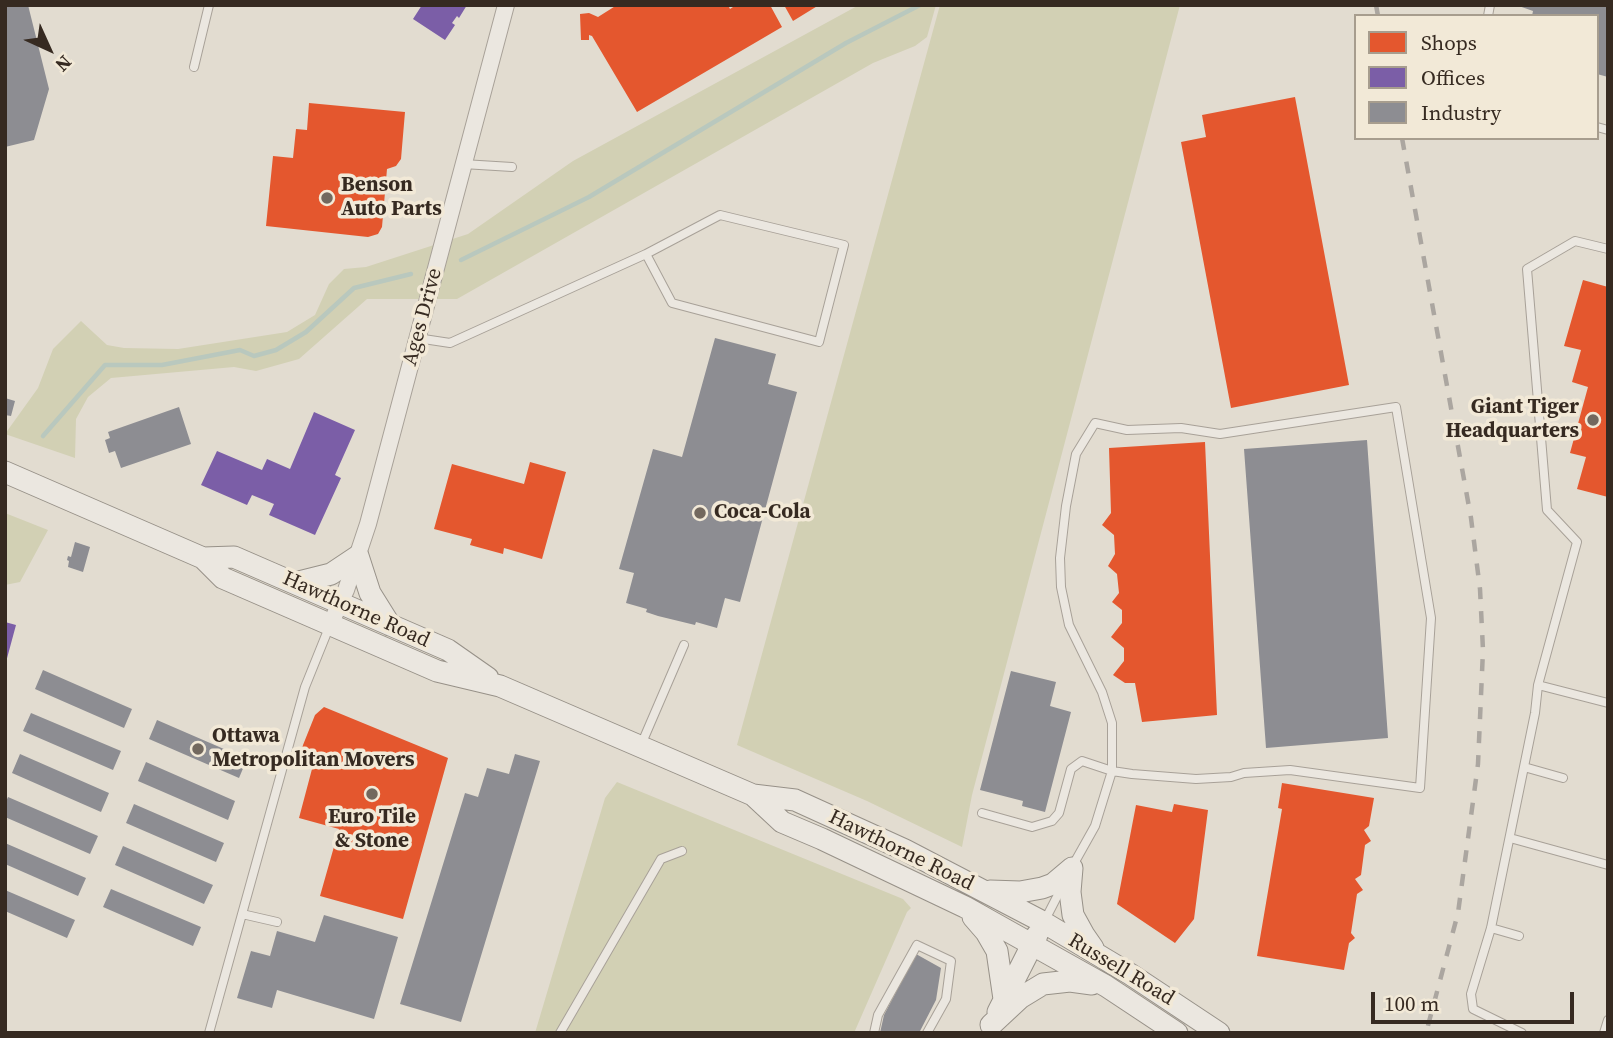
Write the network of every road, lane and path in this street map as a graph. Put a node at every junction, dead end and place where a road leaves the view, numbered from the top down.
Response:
1 (208, 5) edge
2 (506, 5) edge
3 (194, 67) dead end
4 (463, 164) junction
5 (512, 167) dead end
6 (1608, 249) edge
7 (646, 254) junction
8 (417, 338) junction
9 (5, 472) edge
10 (358, 556) junction
11 (203, 558) junction
12 (295, 583) junction
13 (341, 603) junction
14 (330, 625) junction
15 (390, 625) junction
16 (684, 645) dead end
17 (1538, 685) junction
18 (500, 686) junction
19 (1608, 703) edge
20 (640, 746) junction
21 (1524, 767) junction
22 (1112, 771) junction
23 (1563, 778) dead end
24 (753, 795) junction
25 (982, 813) dead end
26 (1510, 838) junction
27 (682, 851) dead end
28 (1608, 865) edge
29 (1072, 868) junction
30 (986, 891) junction
31 (965, 907) junction
32 (242, 914) junction
33 (278, 922) dead end
34 (1043, 922) junction
35 (1491, 928) junction
36 (1519, 936) dead end
37 (1032, 945) junction
38 (1099, 956) junction
39 (1106, 986) junction
40 (1004, 1000) junction
41 (1608, 1020) edge
42 (989, 1029) edge
43 (209, 1033) edge
44 (561, 1033) edge
45 (874, 1033) edge
46 (927, 1033) edge
47 (1177, 1033) edge
48 (1219, 1033) edge
49 (1522, 1033) edge
50 (1604, 1033) edge

1 - 3 lane
2 - 4 street, Ages Drive
4 - 5 lane
4 - 8 street, Ages Drive
6 - 17 lane
7 - 7 lane
7 - 8 lane
8 - 10 street, Ages Drive
9 - 11 main road, Hawthorne Road
10 - 12 main road
10 - 13 street, Ages Drive
10 - 15 main road
11 - 12 main road, Hawthorne Road
11 - 14 main road, Hawthorne Road
12 - 13 main road, Hawthorne Road
13 - 14 street, Ages Drive
13 - 15 main road, Hawthorne Road
14 - 18 main road, Hawthorne Road
14 - 32 lane
15 - 18 main road, Hawthorne Road
16 - 20 lane
17 - 19 lane
17 - 21 lane
18 - 20 main road, Hawthorne Road
20 - 24 main road, Hawthorne Road
21 - 23 lane
21 - 26 lane
22 - 22 lane
22 - 25 lane
22 - 29 lane
24 - 30 main road, Hawthorne Road
24 - 31 main road, Hawthorne Road
26 - 28 lane
26 - 35 lane
27 - 44 lane
29 - 30 main road
29 - 34 lane
29 - 38 main road
30 - 34 main road, Hawthorne Road
31 - 37 main road, Hawthorne Road
31 - 40 main road
32 - 33 lane
32 - 43 lane
34 - 37 main road, Russell Road
34 - 38 main road, Russell Road
35 - 36 lane
35 - 49 lane
37 - 39 main road, Russell Road
37 - 40 main road, Russell Road
38 - 48 main road, Russell Road
39 - 42 main road
39 - 47 main road, Russell Road
40 - 42 main road, Russell Road
41 - 50 lane
45 - 46 lane

